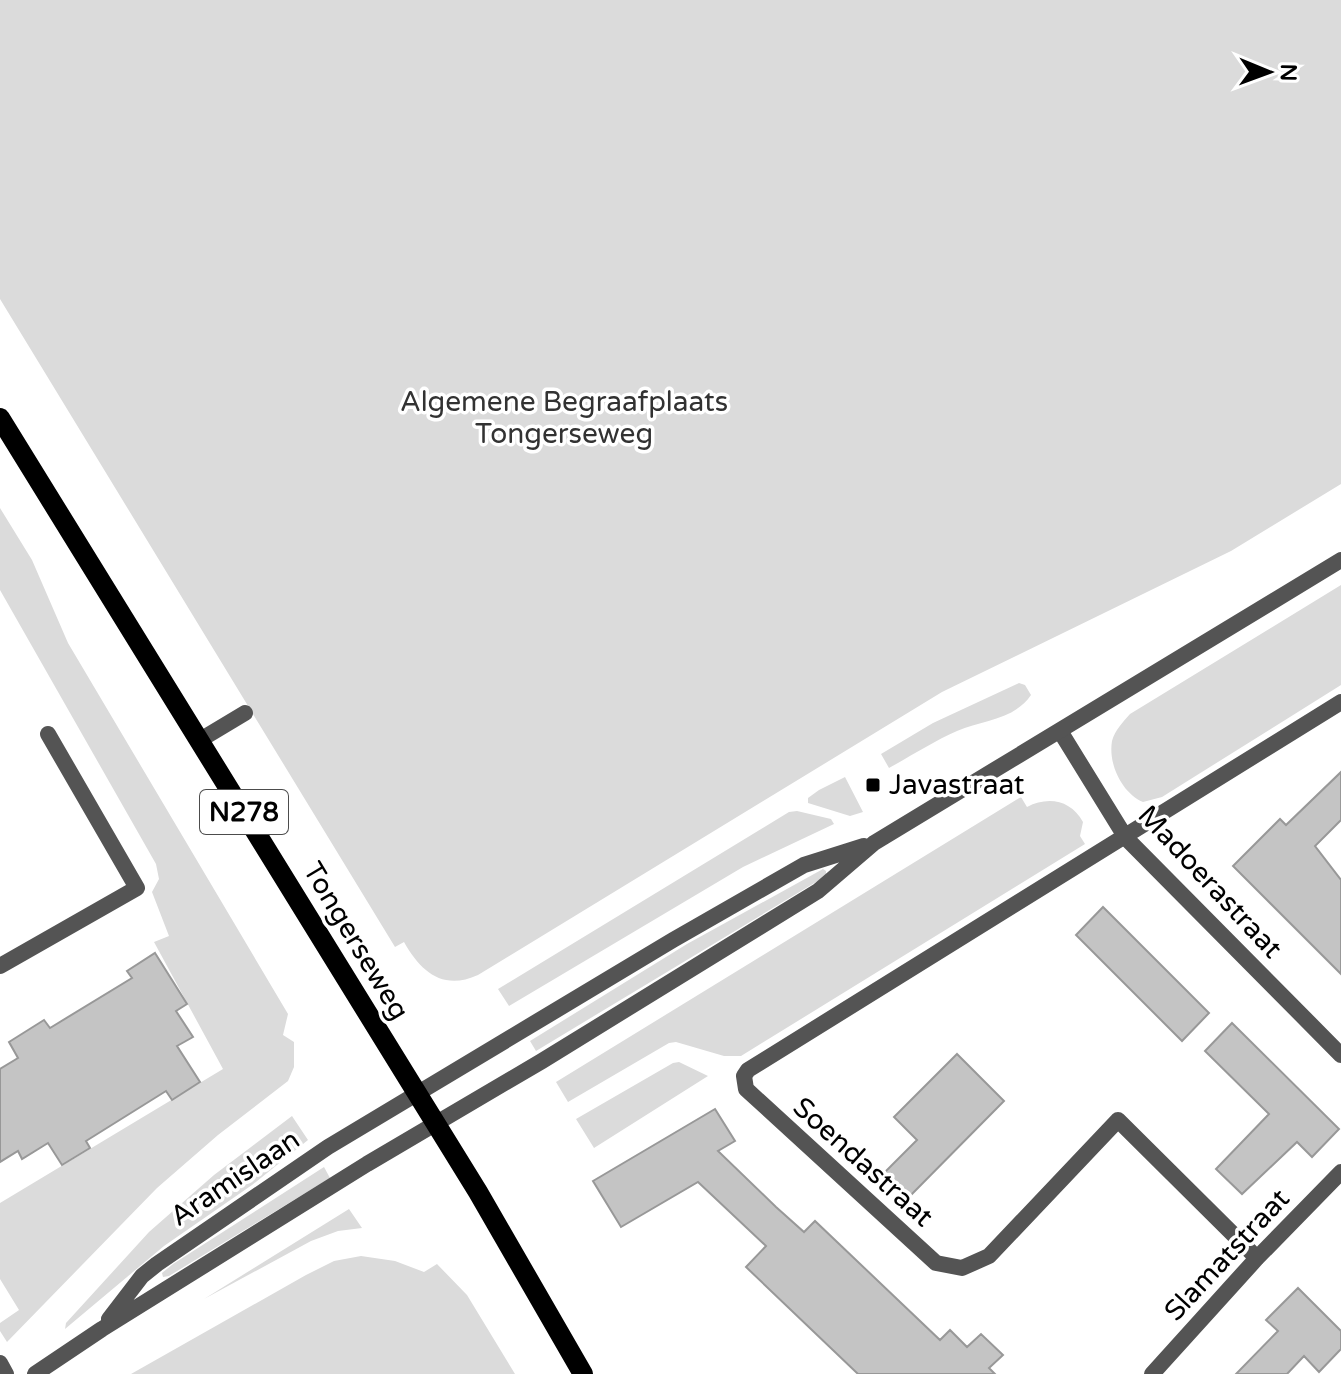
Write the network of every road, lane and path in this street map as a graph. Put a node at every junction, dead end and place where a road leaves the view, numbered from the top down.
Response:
1 (0, 418) edge
2 (1341, 560) edge
3 (1341, 702) edge
4 (245, 713) dead end
5 (1060, 731) junction
6 (48, 734) dead end
7 (200, 740) junction
8 (1126, 838) junction
9 (874, 843) junction
10 (0, 966) edge
11 (1341, 1055) edge
12 (418, 1094) junction
13 (435, 1124) junction
14 (1341, 1172) edge
15 (1257, 1258) junction
16 (102, 1329) junction
17 (0, 1363) edge
18 (6, 1374) edge
19 (35, 1374) edge
20 (583, 1374) edge
21 (1152, 1374) edge

1 - 7 main road, Tongerseweg / N278
2 - 5 street
3 - 8 street
4 - 7 street
5 - 8 street, Madoerastraat
5 - 9 street
6 - 10 street
7 - 12 main road, Tongerseweg / N278
8 - 11 street, Madoerastraat
8 - 15 street, Soendastraat
9 - 12 street
9 - 13 street
12 - 13 main road, Tongerseweg / N278
12 - 16 street, Aramislaan
13 - 16 street, Aramislaan
13 - 20 main road, Tongerseweg / N278
14 - 15 street, Slamatstraat
15 - 21 street, Slamatstraat
16 - 19 street, Aramislaan
17 - 18 street

